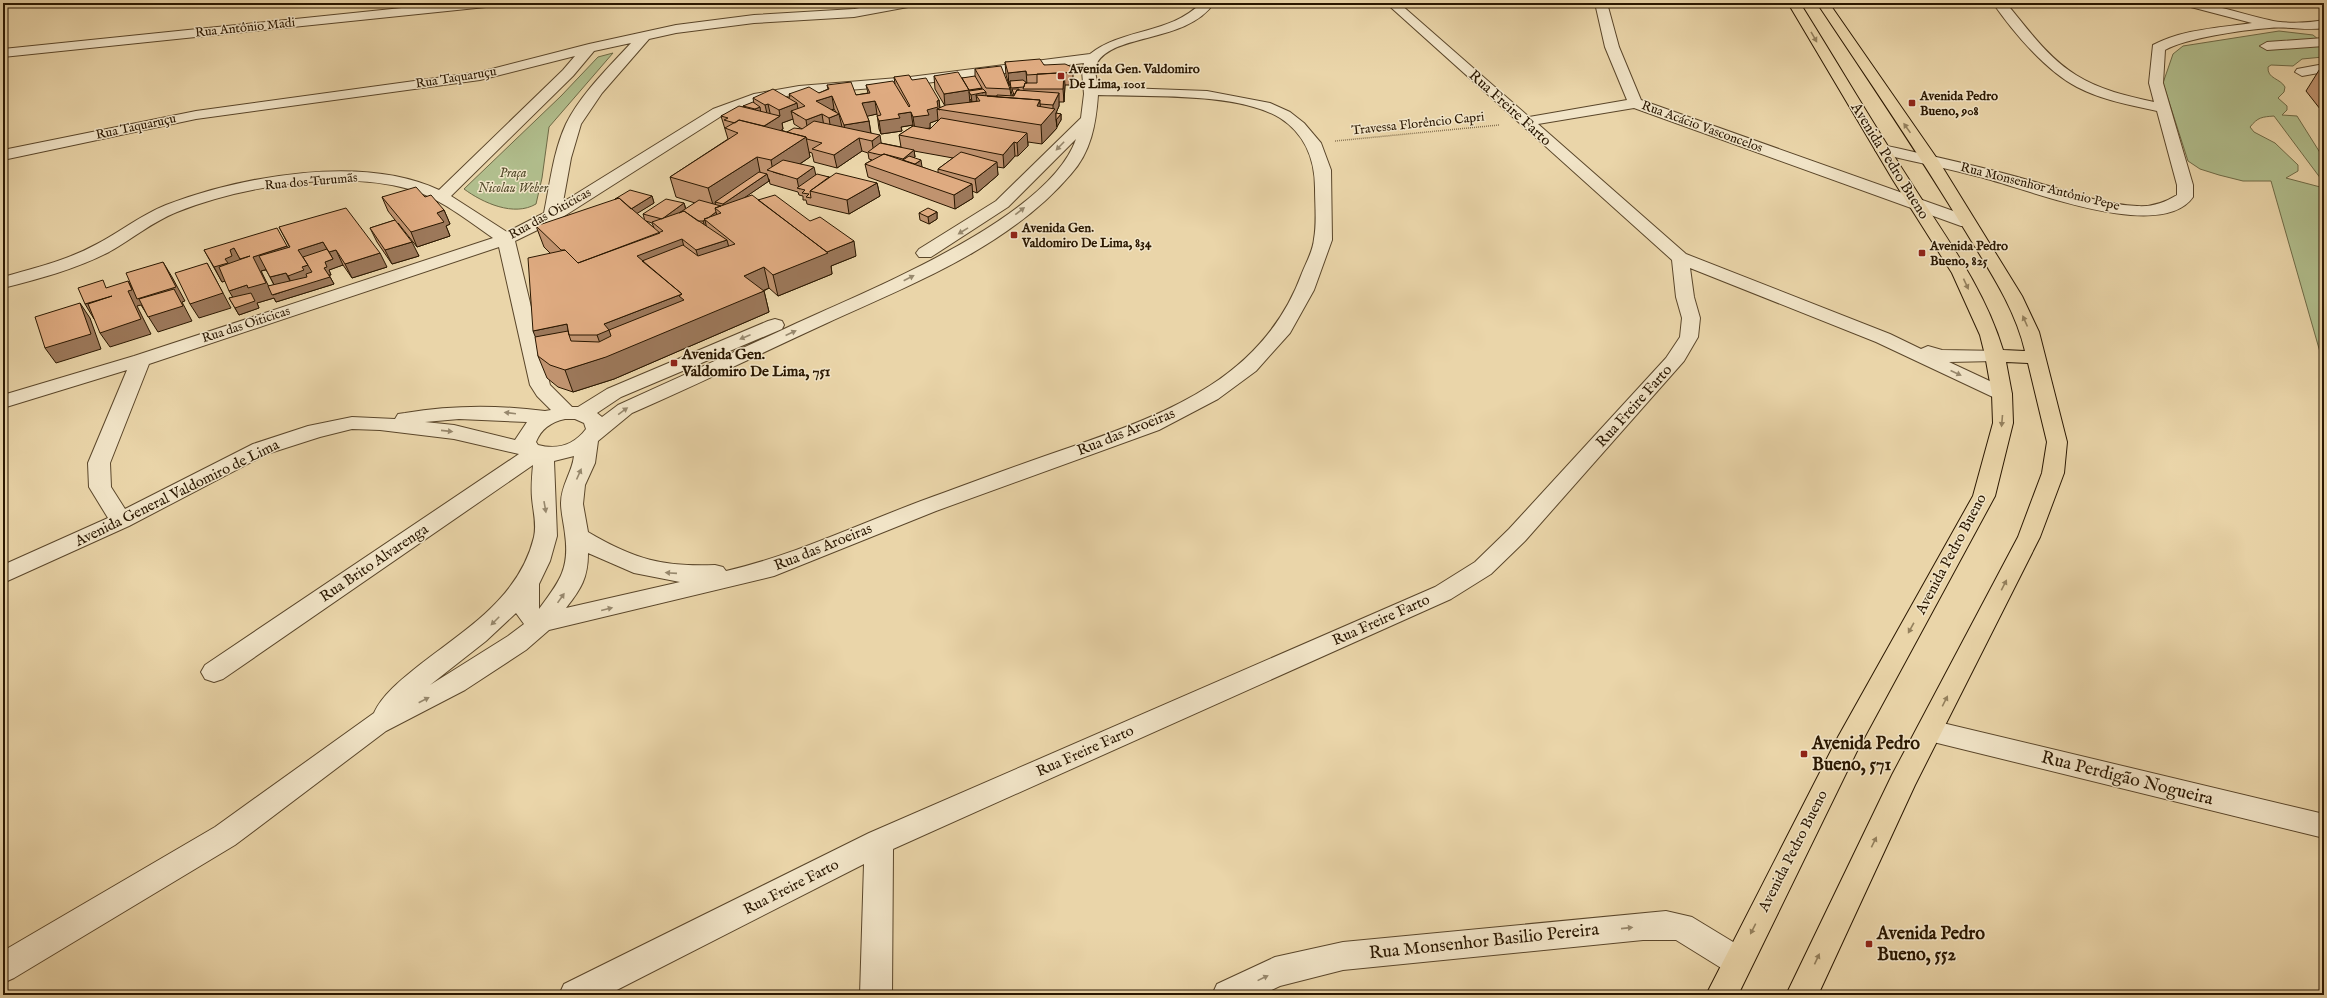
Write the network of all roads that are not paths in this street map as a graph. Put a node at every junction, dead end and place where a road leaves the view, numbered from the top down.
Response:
1 (486, 3) edge
2 (908, 3) edge
3 (1205, 3) edge
4 (1392, 3) edge
5 (1601, 3) edge
6 (1794, 3) edge
7 (1823, 3) edge
8 (1999, 3) edge
9 (2191, 3) edge
10 (2270, 24) junction
11 (2320, 27) edge
12 (644, 36) junction
13 (2324, 42) edge
14 (2267, 46) dead end
15 (589, 48) junction
16 (3, 53) edge
17 (1094, 58) junction
18 (2324, 68) edge
19 (2302, 72) dead end
20 (1091, 91) junction
21 (1635, 103) junction
22 (2162, 108) junction
23 (1088, 119) junction
24 (1526, 122) junction
25 (1883, 150) junction
26 (3, 155) edge
27 (1930, 160) junction
28 (1845, 179) junction
29 (1901, 180) junction
30 (441, 197) junction
31 (1915, 204) junction
32 (552, 216) junction
33 (1967, 222) junction
34 (506, 239) junction
35 (1680, 258) junction
36 (3, 284) edge
37 (1883, 338) junction
38 (1995, 355) junction
39 (2036, 358) junction
40 (141, 360) junction
41 (2002, 394) junction
42 (3, 402) edge
43 (565, 415) junction
44 (380, 424) junction
45 (590, 439) junction
46 (537, 453) junction
47 (121, 521) junction
48 (577, 536) junction
49 (766, 570) junction
50 (3, 575) edge
51 (527, 584) junction
52 (541, 623) junction
53 (214, 672) dead end
54 (377, 724) junction
55 (1930, 731) junction
56 (2324, 826) edge
57 (879, 842) junction
58 (17, 949) edge
59 (1737, 961) junction
60 (3, 968) edge
61 (575, 995) edge
62 (876, 995) edge
63 (1228, 995) edge
64 (1722, 995) edge
65 (1802, 995) edge

1 - 16 street, Rua Antônio Madi
2 - 12 street, Rua Taquaruçu
3 - 17 street
4 - 24 street, Rua Freire Farto
5 - 21 street, Rua Acácio Vasconcelos
6 -> 25 main road, Avenida Pedro Bueno
27 -> 7 main road, Avenida Pedro Bueno
8 - 22 street
9 - 10 street
10 - 11 street, Rua Monsenhor Antônio Pepe
10 - 22 street, Rua Monsenhor Antônio Pepe
12 - 15 street, Rua Taquaruçu
12 - 32 street
13 - 14 street
15 - 26 street, Rua Taquaruçu
15 - 30 street
17 - 20 street
17 - 32 street, Rua das Oiticicas
18 - 19 street
20 - 23 street
20 - 49 street, Rua das Aroeiras
21 - 24 street
21 - 28 street, Rua Acácio Vasconcelos
22 - 27 street, Rua Monsenhor Antônio Pepe
23 -> 43 street
45 -> 23 street
24 - 35 street, Rua Freire Farto
25 - 27 street, Rua Monsenhor Antônio Pepe
25 - 29 main road, Avenida Pedro Bueno
27 - 33 main road, Avenida Pedro Bueno
28 - 29 street, Rua Acácio Vasconcelos
28 - 31 street, Rua Acácio Vasconcelos
29 - 31 main road, Avenida Pedro Bueno
30 - 34 street, Rua dos Turumãs
30 - 36 street, Rua dos Turumãs
31 - 33 street, Rua Acácio Vasconcelos
31 -> 38 main road, Avenida Pedro Bueno
32 - 34 street, Rua das Oiticicas
39 -> 33 main road, Avenida Pedro Bueno
34 - 40 street, Rua das Oiticicas
34 - 43 street
35 - 37 street
35 - 57 street, Rua Freire Farto
37 - 38 street
37 -> 41 street
38 - 39 main road
38 - 41 main road, Avenida Pedro Bueno
55 -> 39 main road, Avenida Pedro Bueno
40 - 42 street, Rua das Oiticicas
40 - 47 street
41 -> 59 main road, Avenida Pedro Bueno
43 -> 44 street, Avenida General Valdomiro de Lima
43 - 45 street
43 - 46 street
44 -> 46 street, Avenida General Valdomiro de Lima
44 - 47 street, Avenida General Valdomiro de Lima
45 - 46 street
48 -> 45 street
46 -> 51 street
46 - 53 street, Rua Brito Alvarenga
47 - 50 street, Avenida General Valdomiro de Lima
49 -> 48 street, Rua das Aroeiras
52 -> 48 street
52 -> 49 street, Rua das Aroeiras
51 - 52 street
51 -> 54 street
54 -> 52 street
54 - 58 street
55 - 56 street, Rua Perdigão Nogueira
65 -> 55 main road, Avenida Pedro Bueno
57 - 61 street, Rua Freire Farto
57 - 62 street
58 - 60 street
63 -> 59 street, Rua Monsenhor Basilio Pereira
59 - 64 main road, Avenida Pedro Bueno

